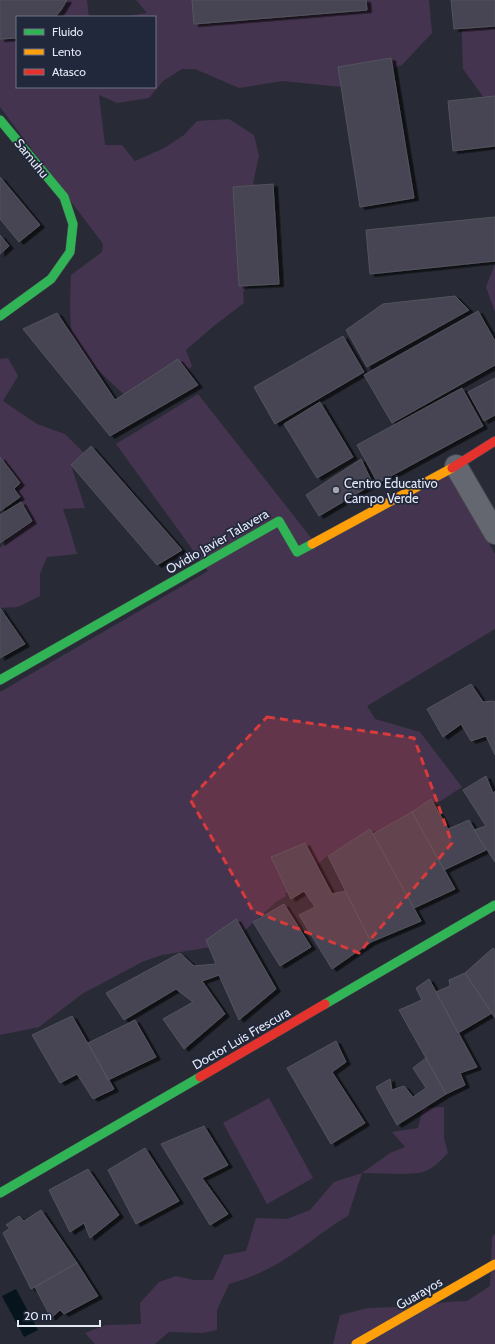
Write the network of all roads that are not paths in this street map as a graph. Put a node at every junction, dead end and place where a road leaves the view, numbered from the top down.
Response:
1 (0, 120) edge
2 (0, 316) edge
3 (495, 441) edge
4 (456, 466) junction
5 (495, 533) edge
6 (0, 680) edge
7 (495, 905) edge
8 (0, 1193) edge
9 (495, 1264) edge
10 (356, 1344) edge

1 - 2 street, Samuhu
3 - 4 street, Ovidio Javier Talavera
4 - 5 street
4 - 6 street, Ovidio Javier Talavera
7 - 8 street, Doctor Luis Frescura
9 - 10 street, Guarayos

